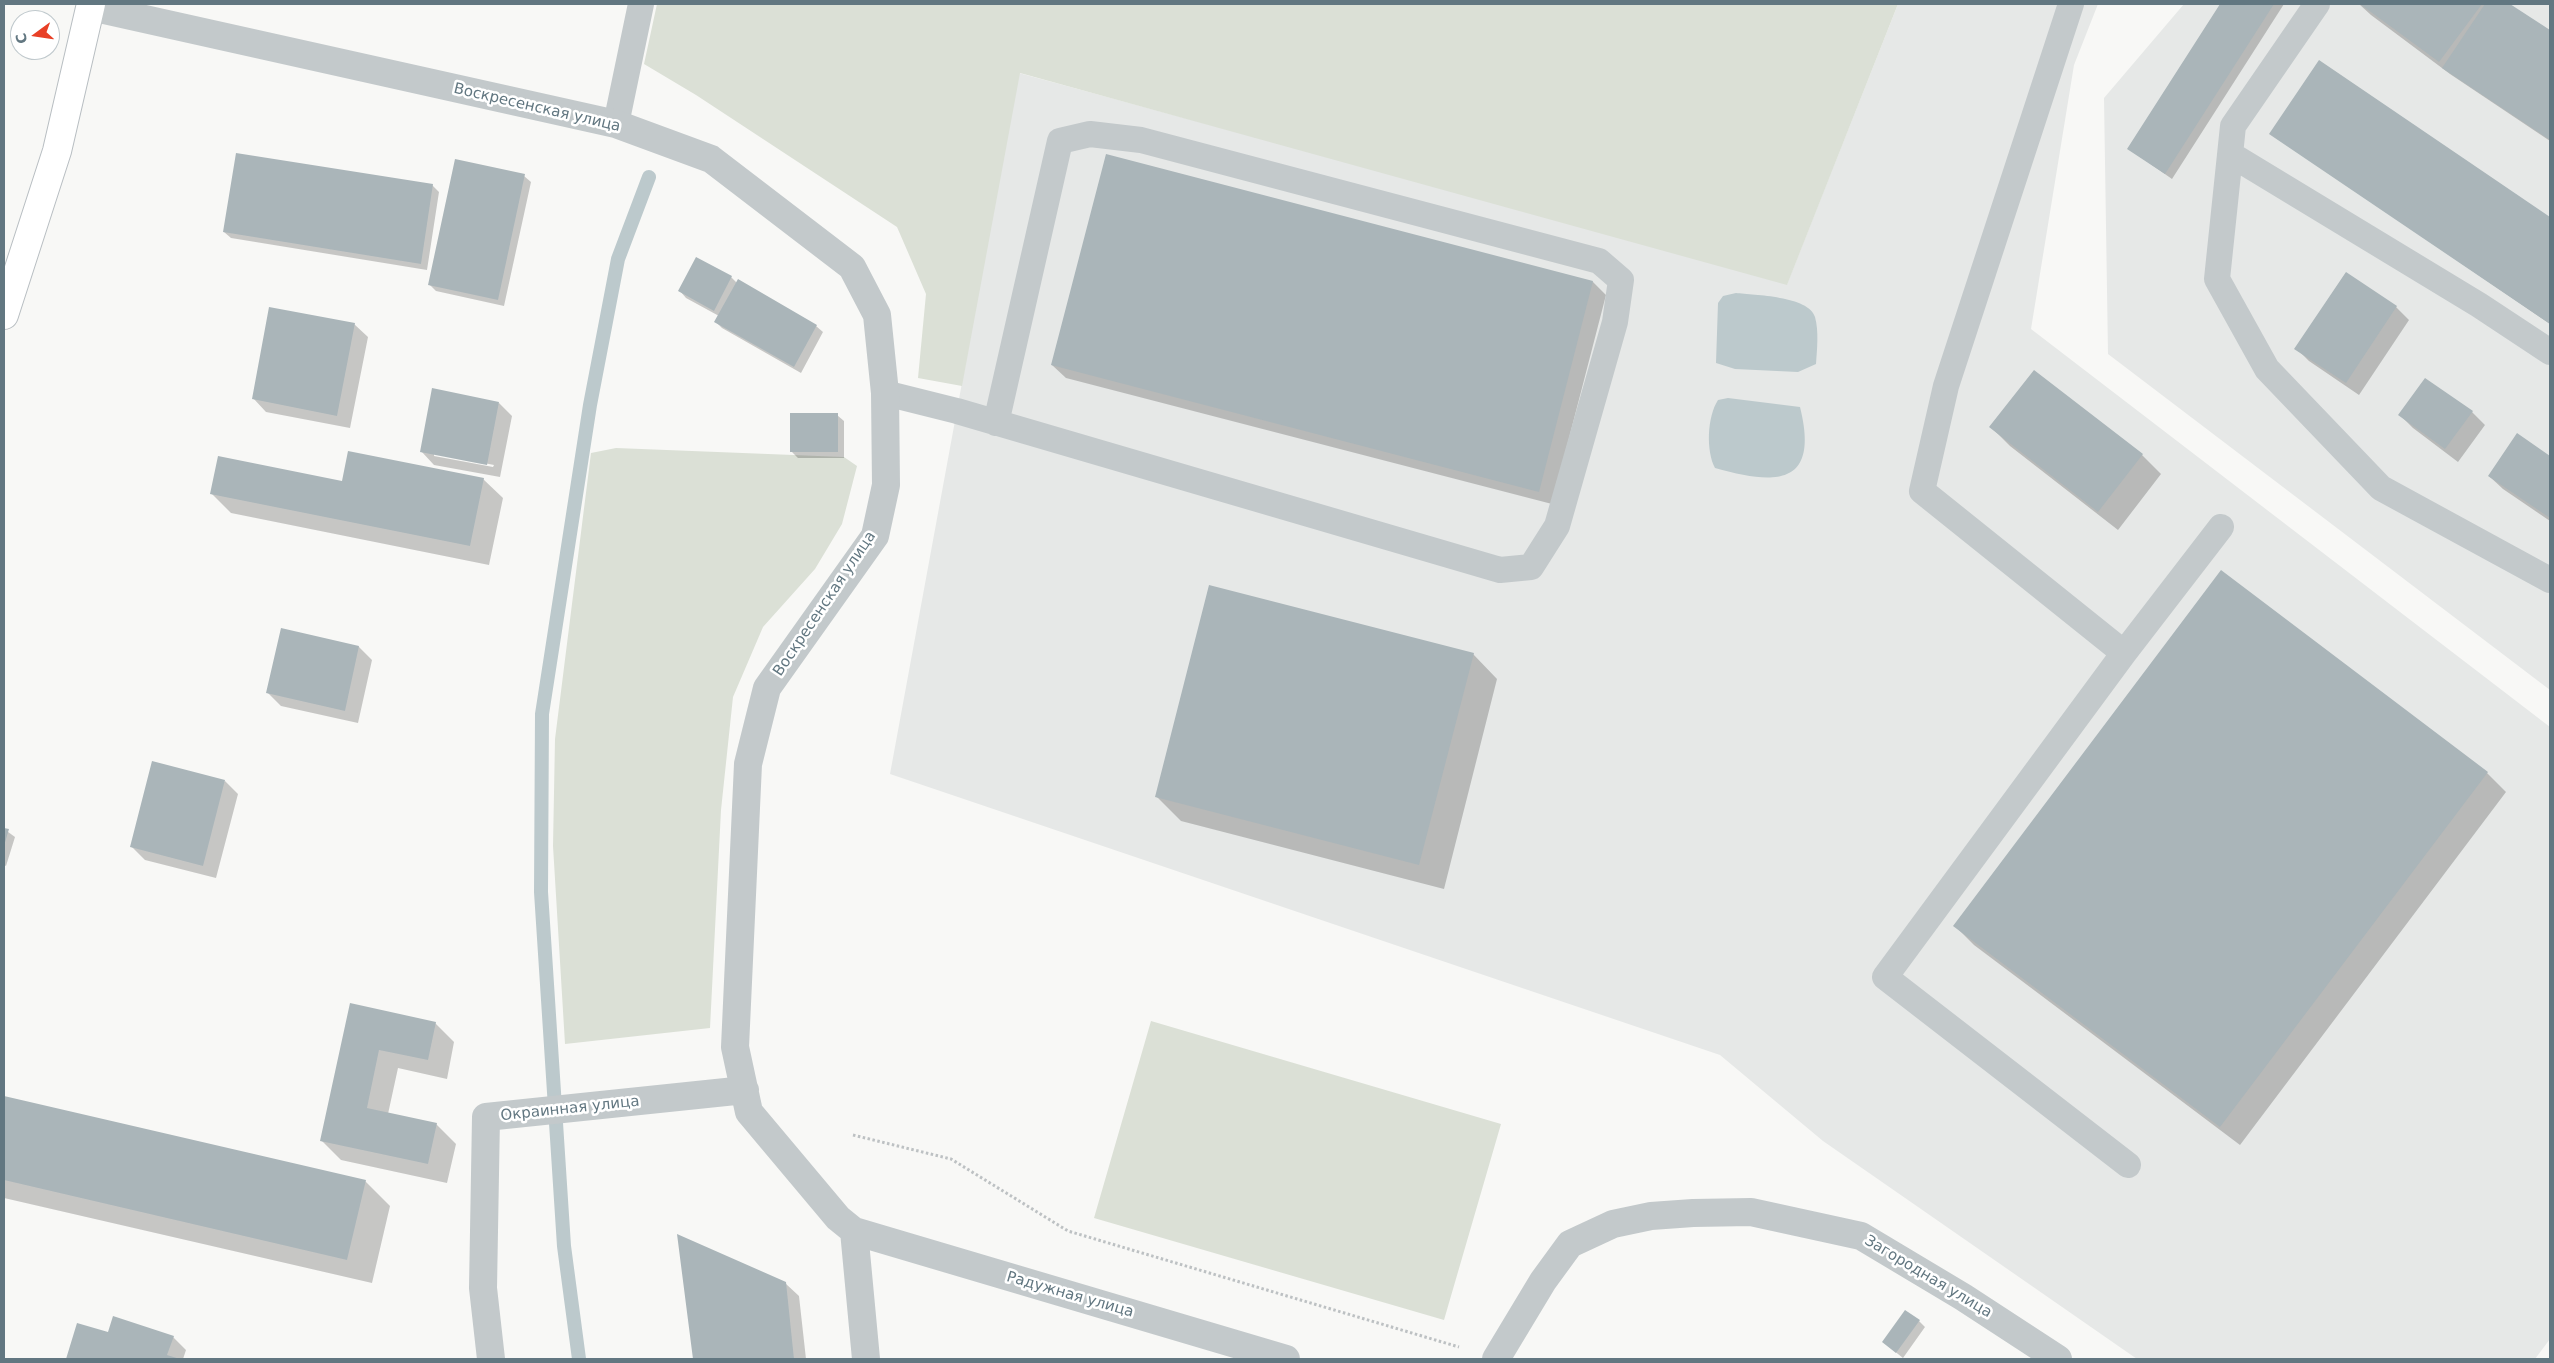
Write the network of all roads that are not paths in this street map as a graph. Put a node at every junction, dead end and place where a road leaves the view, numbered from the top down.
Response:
1 (641, 4) edge
2 (2071, 4) edge
3 (2317, 4) edge
4 (91, 5) edge
5 (616, 124) junction
6 (2230, 154) junction
7 (4, 315) edge
8 (2550, 352) edge
9 (885, 393) junction
10 (996, 422) junction
11 (2220, 527) dead end
12 (2550, 580) edge
13 (2124, 653) junction
14 (745, 1090) junction
15 (2128, 1165) dead end
16 (854, 1232) junction
17 (1498, 1357) edge
18 (491, 1359) edge
19 (866, 1359) edge
20 (1286, 1359) edge
21 (2058, 1359) edge

1 - 5 lane
2 - 13 lane
3 - 6 lane
4 - 5 street, Воскресенская улица
4 - 7 main road
5 - 9 street, Воскресенская улица
6 - 8 lane
6 - 12 lane
9 - 10 lane
9 - 14 street, Воскресенская улица
10 - 10 lane
11 - 13 lane
13 - 15 lane
14 - 16 street, Воскресенская улица
14 - 18 street, Окраинная улица
16 - 19 street
16 - 20 street, Радужная улица
17 - 21 street, Загородная улица

